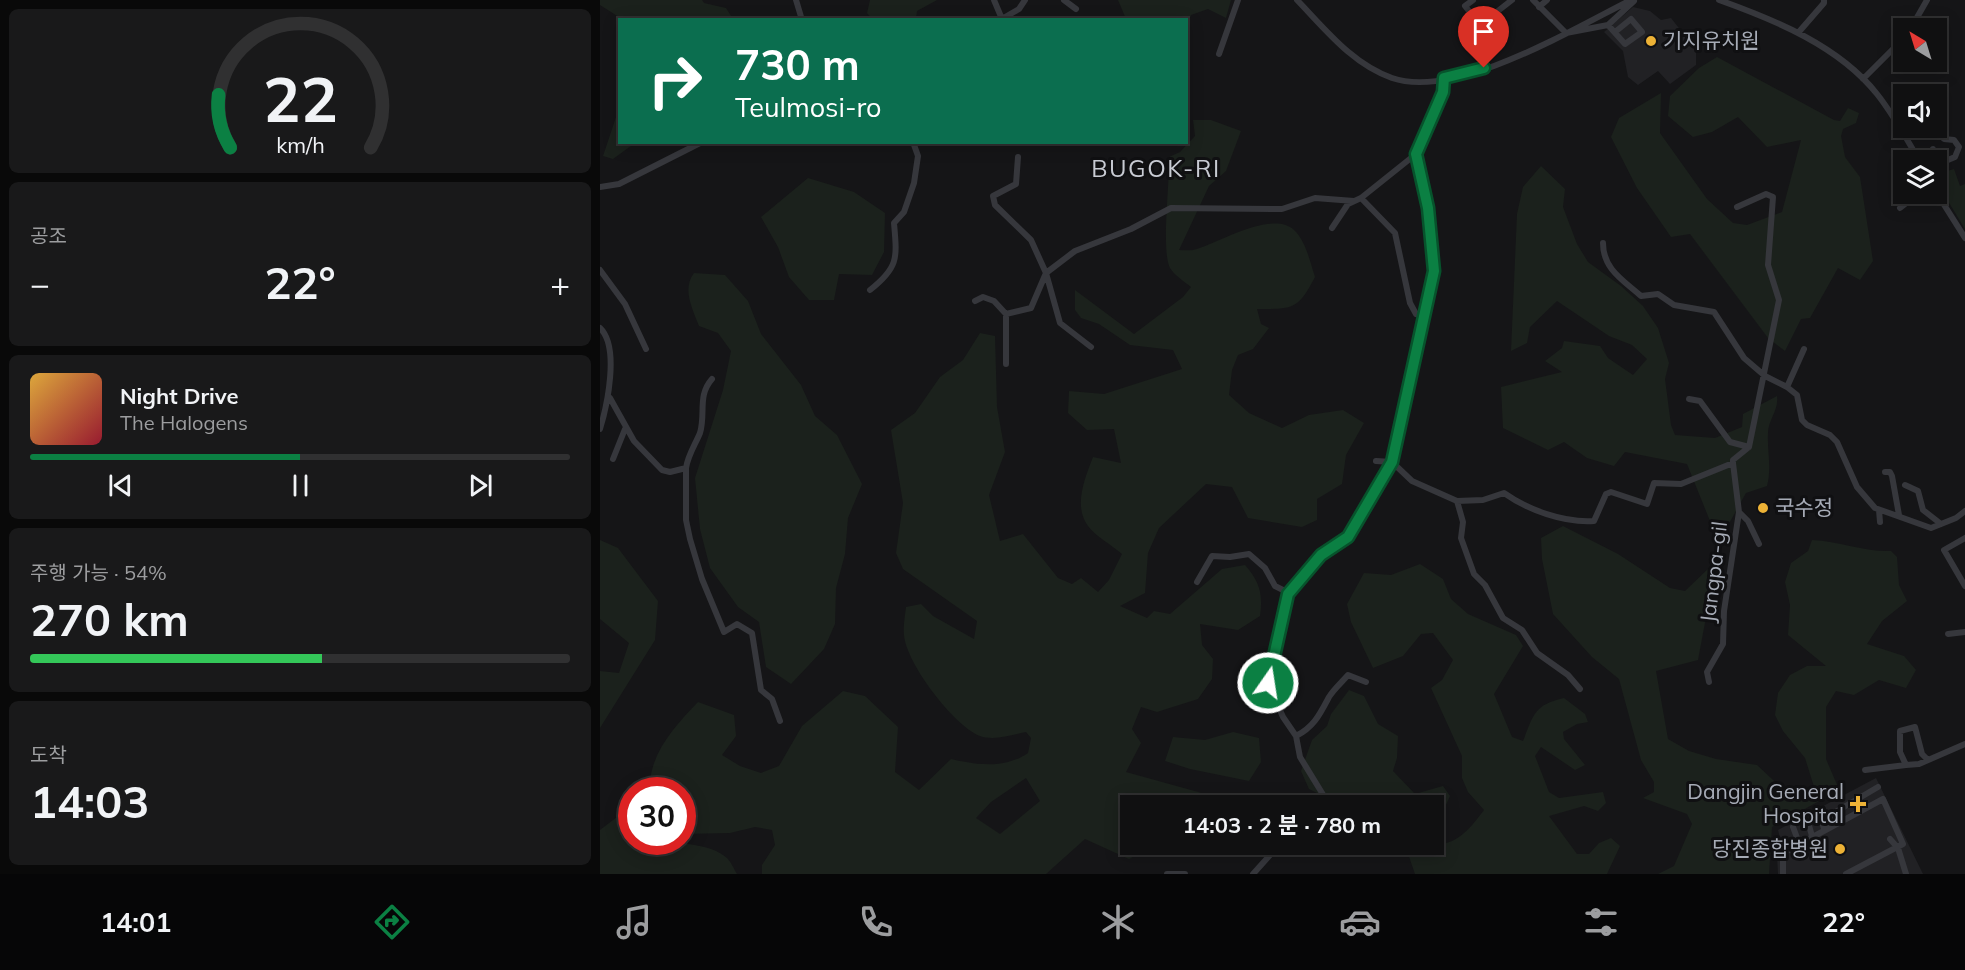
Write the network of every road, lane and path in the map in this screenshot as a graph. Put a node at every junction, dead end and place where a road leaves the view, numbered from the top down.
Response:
1 (796, 0) edge
2 (994, 0) edge
3 (1025, 0) edge
4 (1064, 0) edge
5 (1238, 0) edge
6 (1297, 0) edge
7 (1473, 0) edge
8 (1512, 0) edge
9 (1533, 0) edge
10 (1547, 0) edge
11 (1633, 0) edge
12 (1721, 0) edge
13 (1824, 0) edge
14 (1927, 0) edge
15 (1539, 6) junction
16 (1076, 9) dead end
17 (801, 18) edge
18 (1003, 18) edge
19 (1005, 18) edge
20 (1917, 18) edge
21 (1608, 24) junction
22 (1615, 32) dead end
23 (1566, 33) junction
24 (1798, 33) junction
25 (1893, 49) edge
26 (1219, 54) dead end
27 (1444, 78) junction
28 (1863, 79) junction
29 (1943, 138) edge
30 (698, 144) edge
31 (914, 144) edge
32 (1913, 150) edge
33 (1416, 154) junction
34 (1018, 157) dead end
35 (1947, 160) edge
36 (600, 187) edge
37 (1361, 198) junction
38 (1354, 201) junction
39 (1905, 204) edge
40 (1944, 204) edge
41 (1737, 207) dead end
42 (1900, 208) dead end
43 (1332, 228) dead end
44 (1965, 238) edge
45 (1602, 243) dead end
46 (600, 270) edge
47 (1046, 273) junction
48 (870, 290) dead end
49 (975, 301) dead end
50 (1006, 314) junction
51 (1424, 316) junction
52 (600, 328) edge
53 (1091, 346) dead end
54 (646, 349) dead end
55 (1803, 349) dead end
56 (1006, 364) dead end
57 (1765, 376) junction
58 (712, 379) dead end
59 (1787, 387) junction
60 (610, 398) junction
61 (1689, 399) dead end
62 (600, 429) edge
63 (626, 429) junction
64 (1749, 447) junction
65 (613, 459) dead end
66 (1376, 461) dead end
67 (1392, 462) junction
68 (1733, 463) junction
69 (686, 468) junction
70 (1884, 472) dead end
71 (1905, 485) dead end
72 (1457, 501) junction
73 (1879, 510) junction
74 (1965, 511) edge
75 (1739, 512) junction
76 (1899, 515) junction
77 (1880, 522) dead end
78 (1941, 524) junction
79 (1965, 539) edge
80 (1759, 544) dead end
81 (1197, 582) dead end
82 (1965, 586) edge
83 (1288, 594) junction
84 (1965, 632) edge
85 (1948, 634) dead end
86 (1366, 681) dead end
87 (1240, 682) dead end
88 (1709, 682) dead end
89 (1268, 683) junction
90 (1580, 689) dead end
91 (780, 721) dead end
92 (1296, 736) junction
93 (1965, 744) edge
94 (1928, 760) junction
95 (1906, 765) junction
96 (1865, 770) dead end
97 (1878, 787) dead end
98 (1323, 795) edge
99 (1821, 817) dead end
100 (1808, 822) dead end
101 (1834, 824) junction
102 (1793, 827) dead end
103 (1824, 830) junction
104 (1812, 836) junction
105 (1890, 839) dead end
106 (1799, 843) junction
107 (1897, 847) junction
108 (1270, 855) edge
109 (1167, 874) edge
110 (1185, 874) edge
111 (1253, 874) edge
112 (1783, 874) edge
113 (1846, 874) edge
114 (1906, 874) edge

1 - 17 street
2 - 18 street
3 - 19 street
4 - 16 street
5 - 26 street
6 - 27 street
7 - 8 street
9 - 15 street
10 - 15 street
11 - 21 street
11 - 23 street
12 - 24 street
13 - 24 street
14 - 20 street
15 - 23 street
21 - 22 street
21 - 23 street
23 - 27 street
24 - 28 street
25 - 28 street
27 - 33 street
28 - 32 street
29 - 35 street
30 - 36 street
31 - 48 street
33 - 37 street
33 - 51 street
34 - 47 street
37 - 38 street
37 - 51 street
38 - 43 street
38 - 47 street
39 - 42 street
40 - 44 street
41 - 57 street
45 - 57 street
46 - 54 street
47 - 50 street
47 - 53 street
49 - 50 street
50 - 56 street
51 - 67 street
52 - 60 street
55 - 59 street
57 - 59 street
57 - 64 street
58 - 69 street
59 - 73 street
60 - 62 street
60 - 63 street
61 - 64 street
63 - 65 street
63 - 69 street
64 - 68 street
66 - 67 street
67 - 72 street
67 - 83 street
68 - 72 street
68 - 75 street, Jangpa-gil
69 - 91 street
70 - 76 street
71 - 78 street
72 - 90 street
73 - 76 street
73 - 77 street
74 - 78 street
75 - 80 street
75 - 88 street, Jangpa-gil
76 - 78 street
79 - 82 street
81 - 83 street
83 - 89 street
84 - 85 street
86 - 92 street
87 - 89 street
89 - 92 street
92 - 98 street
93 - 94 street
94 - 95 street
94 - 95 street
95 - 96 street
97 - 101 street
99 - 103 street
100 - 104 street
101 - 103 street
101 - 107 street
102 - 106 street
103 - 104 street
104 - 106 street
105 - 107 street
106 - 112 street
107 - 113 street
107 - 114 street
108 - 111 street
109 - 110 street

